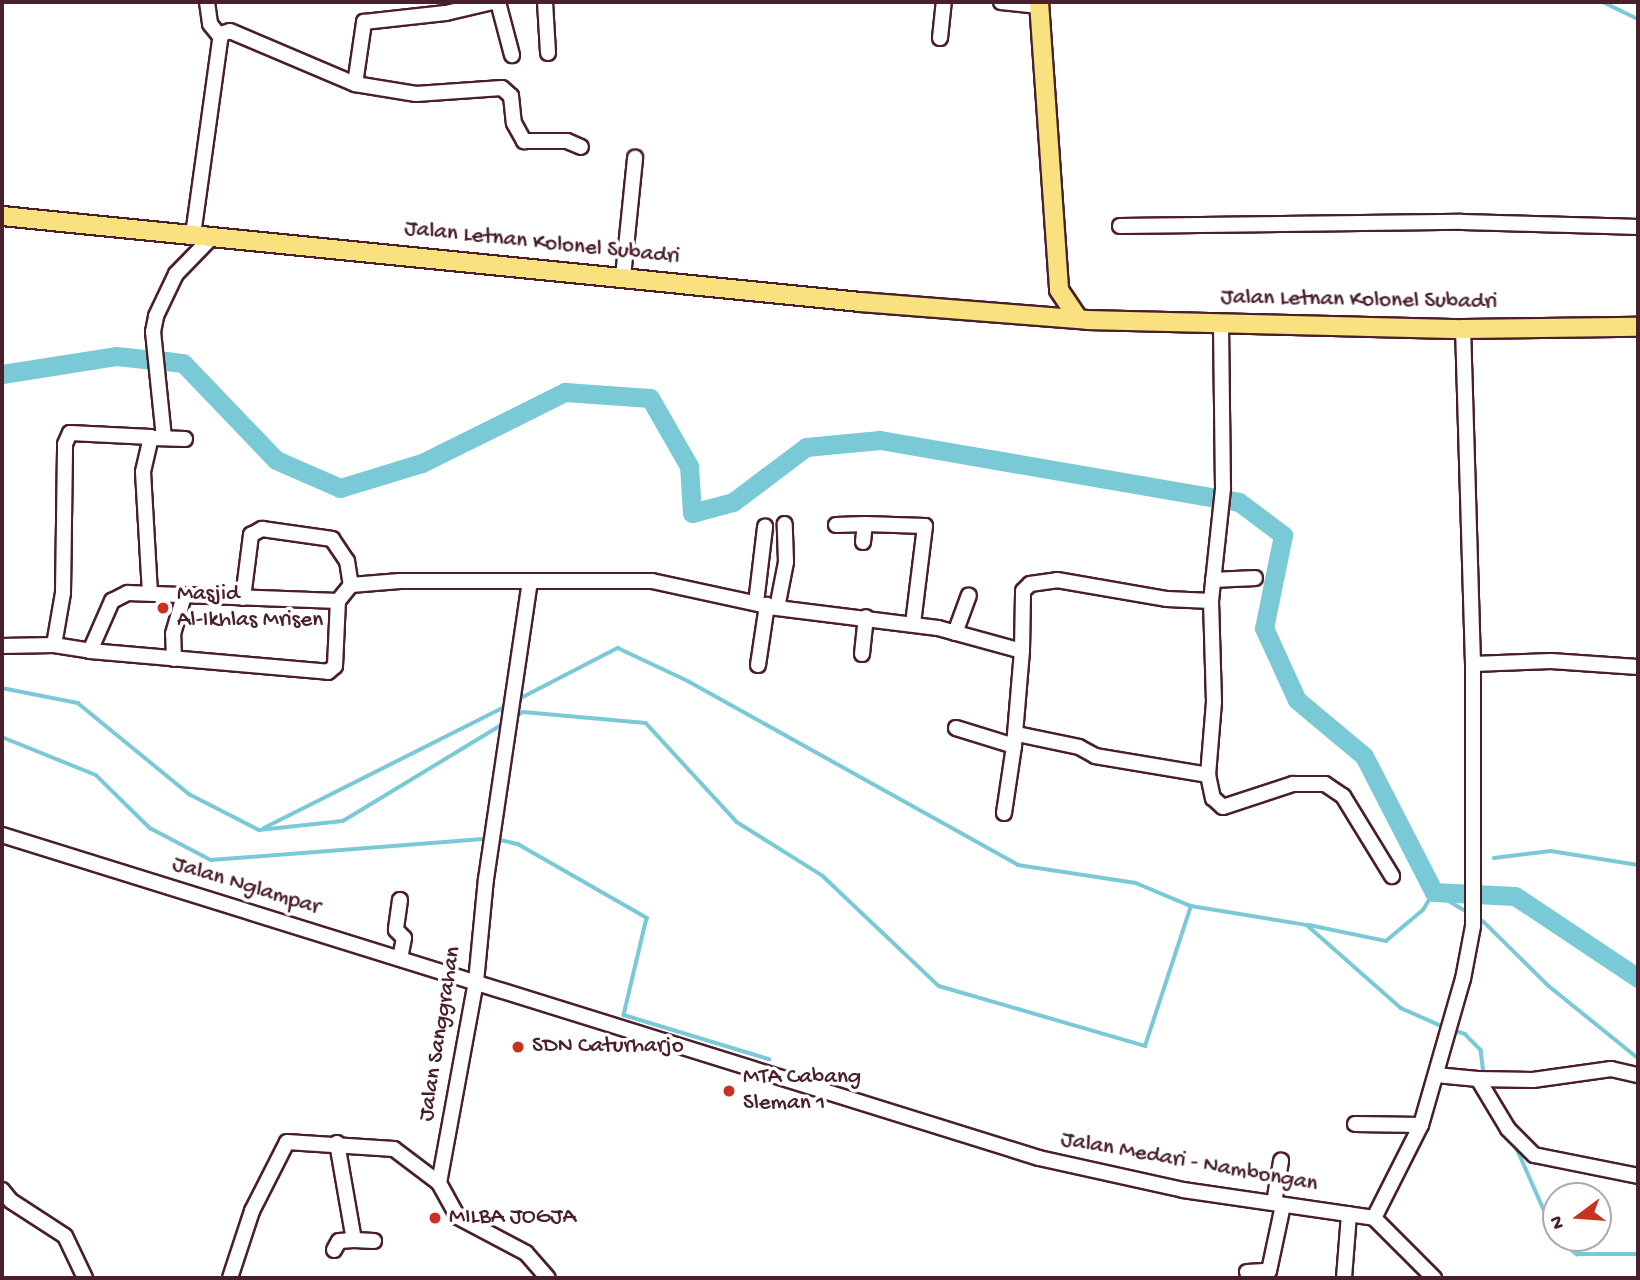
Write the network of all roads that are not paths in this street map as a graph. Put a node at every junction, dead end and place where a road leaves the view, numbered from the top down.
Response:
1 (207, 2) edge
2 (492, 2) edge
3 (498, 2) edge
4 (545, 2) edge
5 (944, 2) edge
6 (1001, 2) edge
7 (1039, 4) edge
8 (219, 35) junction
9 (940, 38) dead end
10 (548, 53) dead end
11 (512, 55) dead end
12 (355, 84) junction
13 (581, 147) dead end
14 (635, 158) dead end
15 (2, 216) edge
16 (1120, 226) dead end
17 (1638, 227) edge
18 (202, 237) junction
19 (623, 277) junction
20 (1059, 290) junction
21 (1053, 317) junction
22 (1079, 318) junction
23 (1221, 322) junction
24 (1638, 327) edge
25 (1463, 329) junction
26 (158, 438) junction
27 (185, 439) dead end
28 (785, 524) dead end
29 (865, 524) junction
30 (836, 525) dead end
31 (765, 527) dead end
32 (863, 542) dead end
33 (1255, 578) dead end
34 (1213, 580) junction
35 (530, 582) junction
36 (351, 585) junction
37 (150, 592) junction
38 (969, 595) dead end
39 (184, 596) junction
40 (243, 597) junction
41 (338, 601) junction
42 (1211, 601) junction
43 (767, 606) junction
44 (866, 617) junction
45 (913, 624) junction
46 (955, 633) junction
47 (3, 644) edge
48 (54, 645) junction
49 (90, 651) junction
50 (1021, 651) junction
51 (862, 654) dead end
52 (174, 659) junction
53 (1473, 664) junction
54 (758, 665) dead end
55 (1638, 667) edge
56 (956, 728) dead end
57 (1016, 740) junction
58 (1208, 775) junction
59 (1004, 813) dead end
60 (2, 835) edge
61 (1392, 876) dead end
62 (400, 900) dead end
63 (400, 959) junction
64 (476, 982) junction
65 (1638, 1074) edge
66 (1436, 1075) junction
67 (1478, 1079) junction
68 (1355, 1124) dead end
69 (1421, 1125) junction
70 (337, 1143) junction
71 (1282, 1161) dead end
72 (1638, 1175) edge
73 (439, 1183) junction
74 (2, 1190) edge
75 (1278, 1204) junction
76 (1349, 1214) junction
77 (1374, 1218) junction
78 (354, 1240) junction
79 (374, 1241) dead end
80 (334, 1250) dead end
81 (1247, 1272) dead end
82 (85, 1278) edge
83 (230, 1278) edge
84 (548, 1278) edge
85 (1344, 1278) edge
86 (1434, 1278) edge

1 - 8 street
2 - 12 street
3 - 11 street
4 - 10 street
5 - 9 street
6 - 7 street
7 - 20 main road
8 - 12 street
8 - 18 street
12 - 13 street
14 - 19 street
15 - 18 main road, Jalan Letnan Kolonel Subadri
16 - 17 street
18 - 19 main road, Jalan Letnan Kolonel Subadri
18 - 26 street
19 - 21 main road, Jalan Letnan Kolonel Subadri
20 - 21 main road
20 - 22 main road
21 - 22 main road, Jalan Letnan Kolonel Subadri
22 - 23 main road, Jalan Letnan Kolonel Subadri
23 - 25 main road, Jalan Letnan Kolonel Subadri
23 - 34 street
24 - 25 main road, Jalan Letnan Kolonel Subadri
25 - 53 street
26 - 27 street
26 - 37 street
26 - 48 street
28 - 43 street
29 - 30 street
29 - 32 street
29 - 45 street
31 - 43 street
33 - 34 street
34 - 42 street
35 - 36 street
35 - 43 street
35 - 64 street, Jalan Sanggrahan
36 - 40 street
36 - 41 street
37 - 39 street
37 - 49 street
38 - 46 street
39 - 40 street
39 - 52 street
40 - 41 street
41 - 52 street
42 - 50 street
42 - 58 street
43 - 44 street
43 - 54 street
44 - 45 street
44 - 51 street
45 - 46 street
46 - 50 street
47 - 48 street
48 - 49 street
49 - 52 street
50 - 57 street
53 - 55 street
53 - 66 street
56 - 57 street
57 - 58 street
57 - 59 street
58 - 61 street
60 - 63 street, Jalan Nglampar
62 - 63 street
63 - 64 street, Jalan Nglampar
64 - 73 street, Jalan Sanggrahan
64 - 75 street, Jalan Medari - Nambongan
65 - 67 street
66 - 67 street
66 - 69 street
67 - 72 street
68 - 69 street
69 - 77 street
70 - 73 street
70 - 78 street
70 - 83 street
71 - 75 street
73 - 84 street
74 - 82 street
75 - 76 street, Jalan Medari - Nambongan
75 - 81 street
76 - 77 street, Jalan Medari - Nambongan
76 - 85 street
77 - 86 street
78 - 79 street
78 - 80 street

